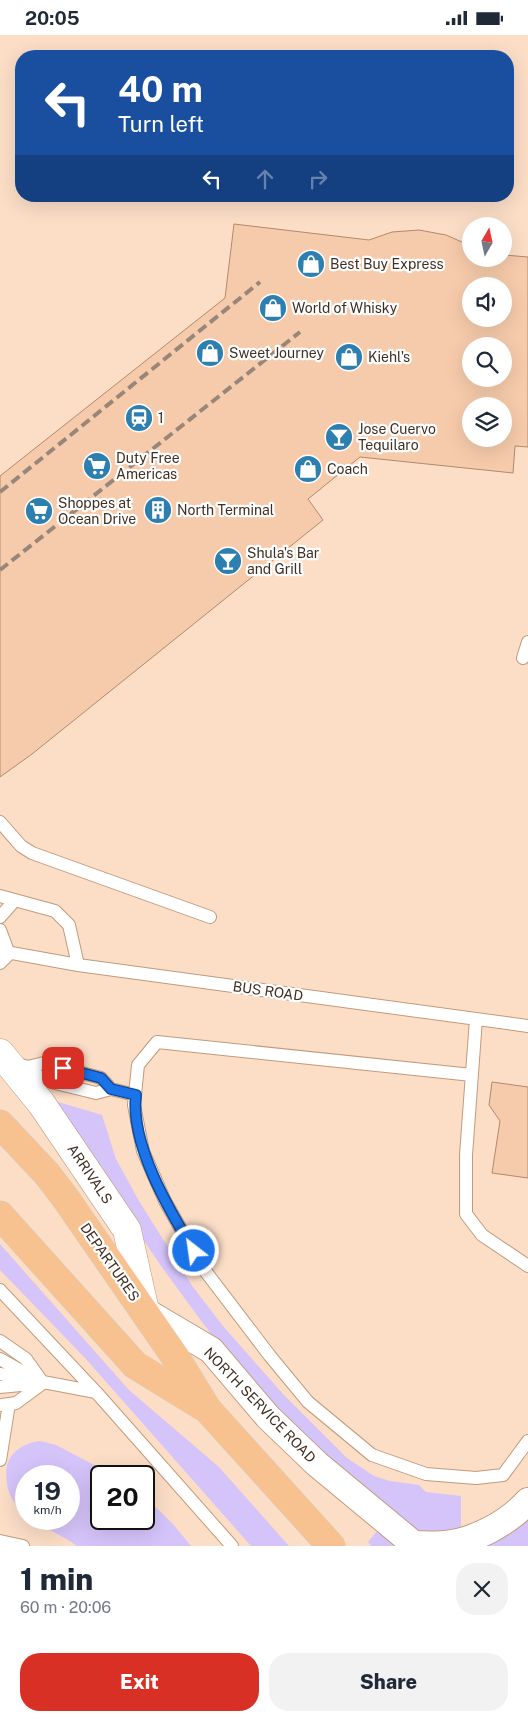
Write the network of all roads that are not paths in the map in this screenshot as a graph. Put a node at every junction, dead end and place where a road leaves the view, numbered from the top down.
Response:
1 (528, 642) edge
2 (523, 658) dead end
3 (0, 822) edge
4 (0, 896) edge
5 (15, 901) junction
6 (0, 917) edge
7 (210, 917) dead end
8 (0, 930) edge
9 (3, 956) edge
10 (78, 965) junction
11 (476, 1019) junction
12 (528, 1026) edge
13 (12, 1061) edge
14 (472, 1075) junction
15 (136, 1095) junction
16 (0, 1124) edge
17 (0, 1215) edge
18 (528, 1266) edge
19 (0, 1290) edge
20 (145, 1311) junction
21 (0, 1341) edge
22 (0, 1359) edge
23 (0, 1373) edge
24 (43, 1383) junction
25 (0, 1387) edge
26 (96, 1392) junction
27 (4, 1405) edge
28 (208, 1410) junction
29 (528, 1441) edge
30 (0, 1460) edge
31 (528, 1501) edge
32 (0, 1541) edge
33 (414, 1545) edge
34 (23, 1546) edge
35 (232, 1546) edge
36 (331, 1546) edge

1 - 2 lane
3 - 7 lane
4 - 5 lane
5 - 6 lane
5 - 10 lane
8 - 9 lane
9 - 10 lane, BUS ROAD
10 - 11 lane, BUS ROAD
11 - 12 lane, BUS ROAD
11 - 14 lane
13 - 15 lane
13 - 20 main road, ARRIVALS
14 - 15 lane
14 - 18 lane
15 - 29 lane
16 - 20 main road, DEPARTURES
17 - 28 main road
19 - 26 lane
20 - 28 main road, DEPARTURES
20 - 33 street, NORTH SERVICE ROAD
21 - 24 lane
22 - 24 lane
23 - 24 lane
24 - 25 lane
24 - 26 lane
24 - 27 lane
26 - 35 lane
27 - 30 lane
28 - 36 main road
31 - 33 street
32 - 34 lane

